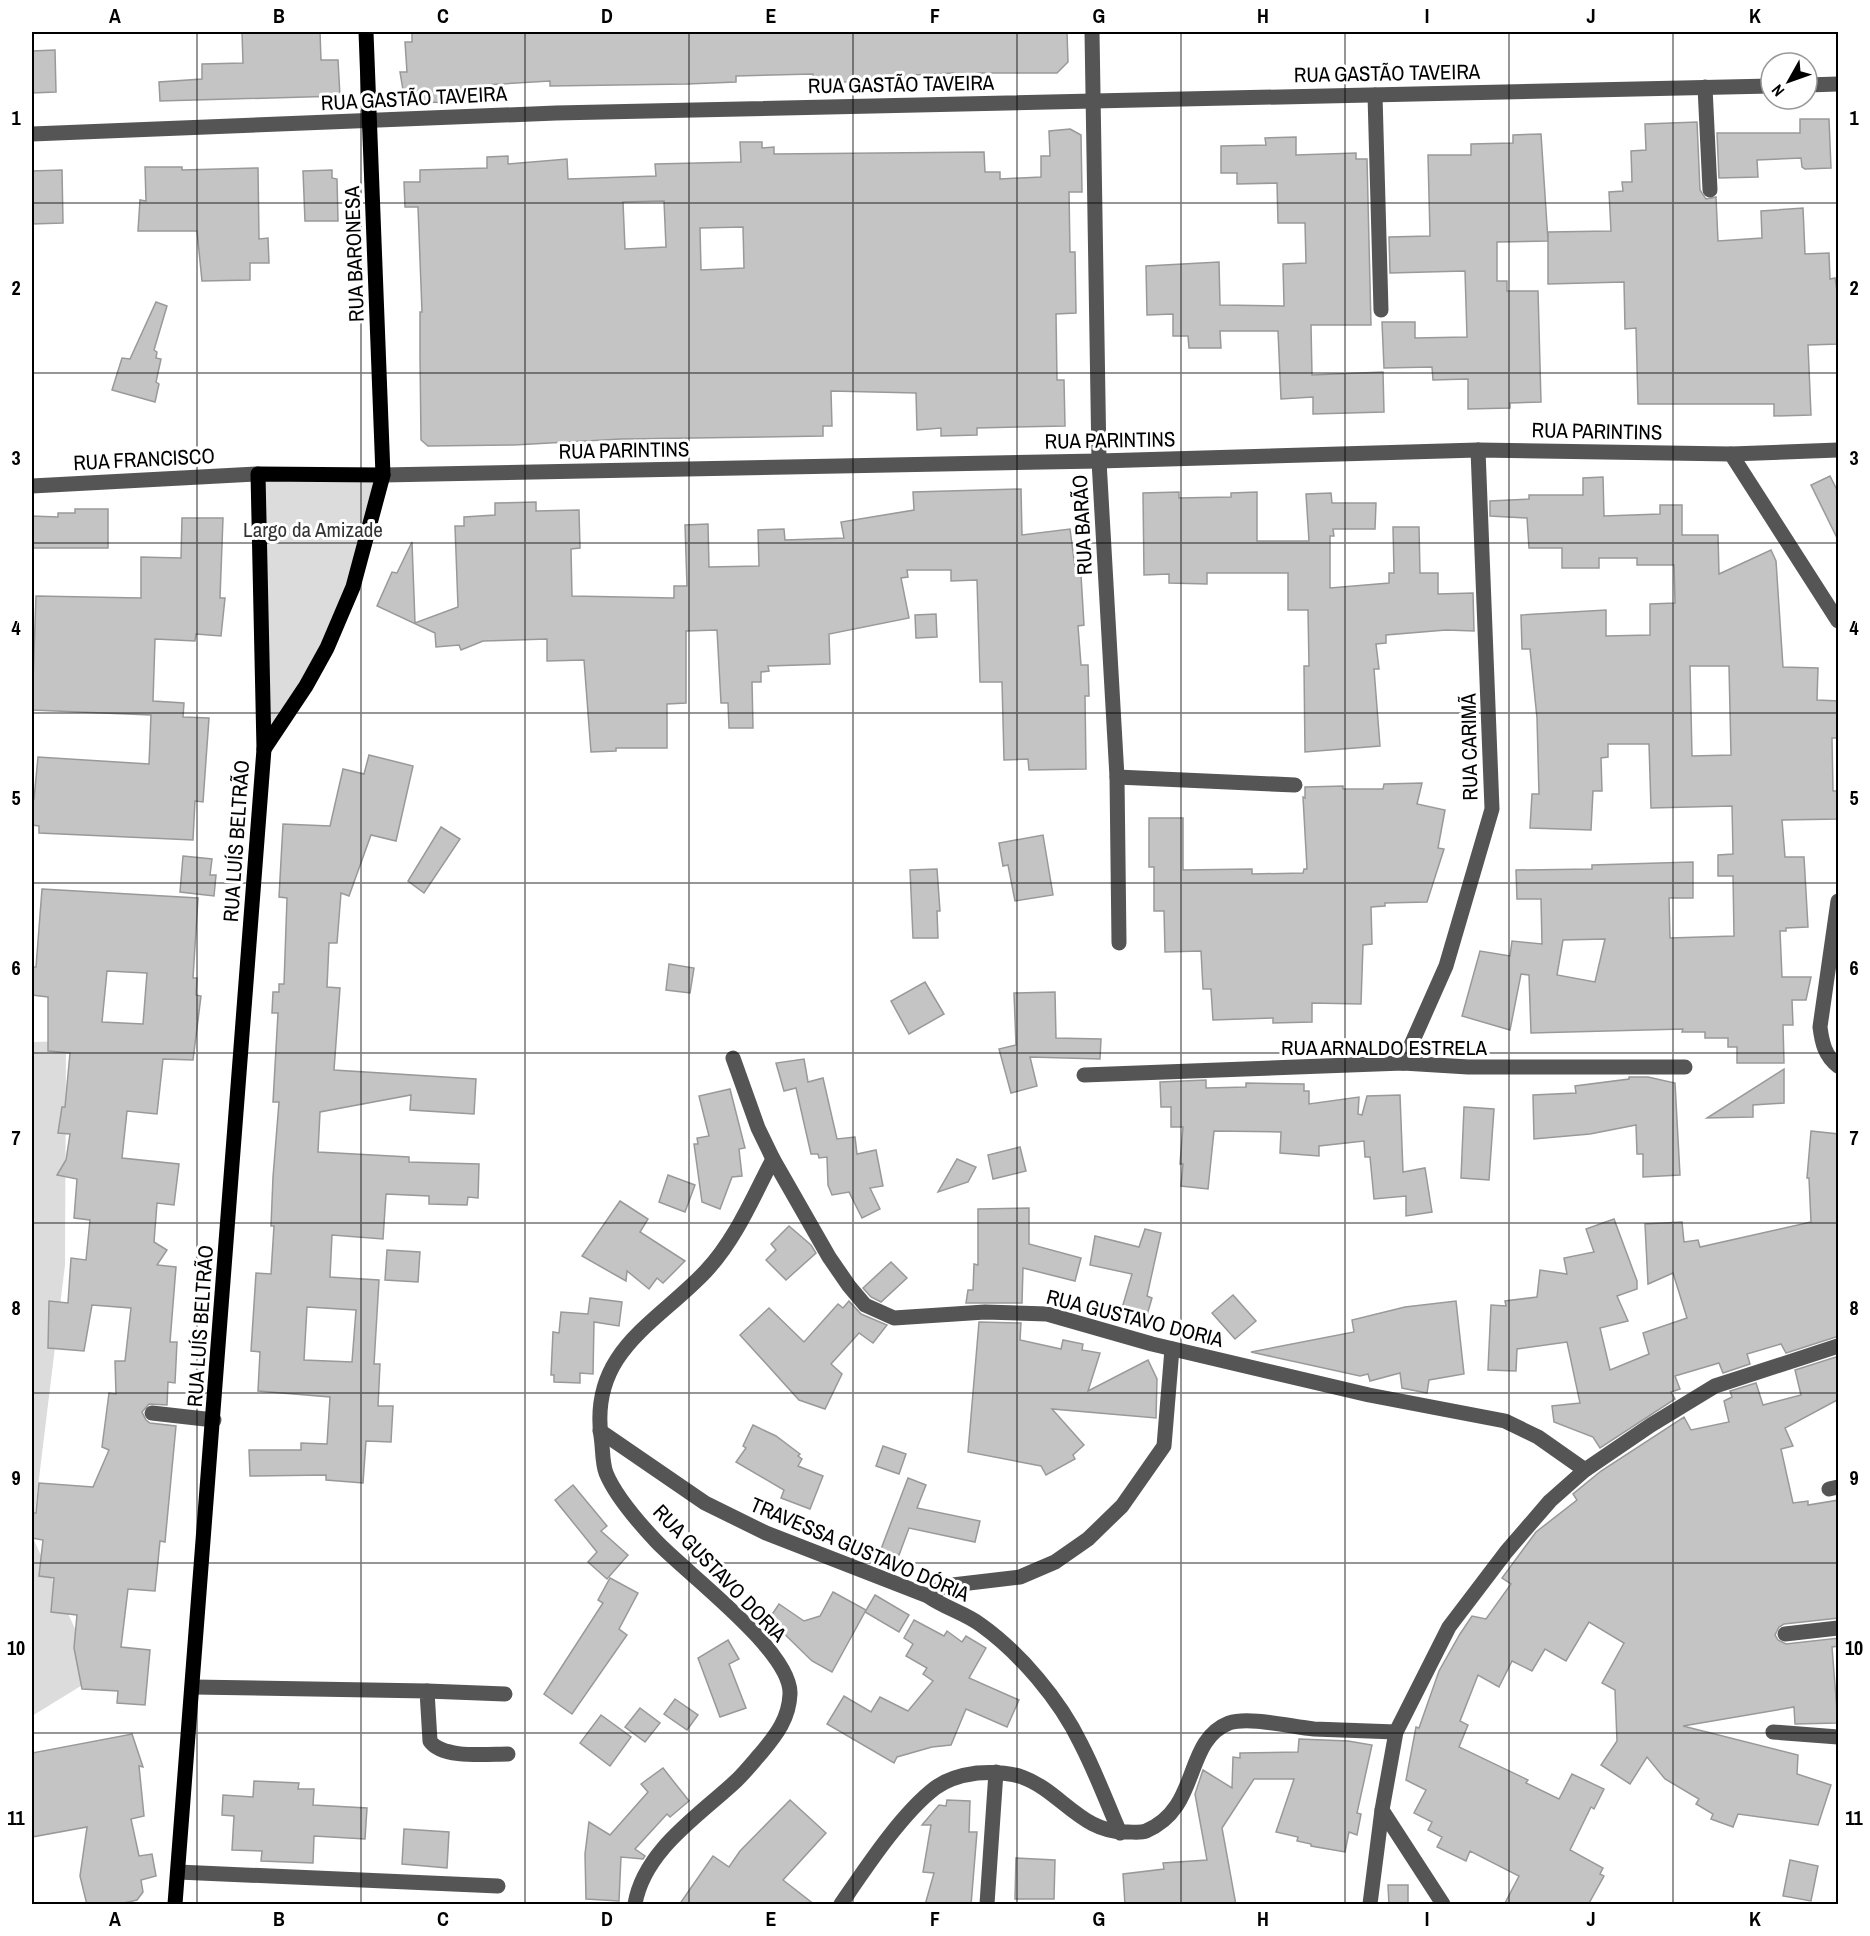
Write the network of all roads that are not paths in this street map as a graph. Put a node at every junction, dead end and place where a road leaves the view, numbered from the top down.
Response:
1 (366, 32) edge
2 (1092, 32) edge
3 (1839, 84) edge
4 (1819, 85) edge
5 (1759, 86) edge
6 (1705, 87) junction
7 (1375, 94) junction
8 (1094, 100) junction
9 (370, 119) junction
10 (32, 134) edge
11 (1710, 190) dead end
12 (1381, 310) dead end
13 (1478, 450) junction
14 (1839, 450) edge
15 (1731, 454) junction
16 (1099, 461) junction
17 (258, 474) junction
18 (382, 475) junction
19 (32, 486) edge
20 (1839, 621) edge
21 (263, 694) junction
22 (292, 708) junction
23 (264, 749) junction
24 (1117, 777) junction
25 (1295, 785) dead end
26 (1839, 901) edge
27 (1119, 943) dead end
28 (733, 1058) dead end
29 (1403, 1063) junction
30 (1839, 1065) edge
31 (1685, 1067) dead end
32 (1084, 1075) dead end
33 (773, 1159) junction
34 (1839, 1346) edge
35 (1172, 1349) junction
36 (152, 1413) dead end
37 (213, 1420) junction
38 (600, 1431) junction
39 (1585, 1470) junction
40 (928, 1596) junction
41 (1839, 1628) edge
42 (1785, 1634) dead end
43 (193, 1688) junction
44 (427, 1691) junction
45 (506, 1694) dead end
46 (1396, 1732) junction
47 (1773, 1732) dead end
48 (1839, 1737) edge
49 (508, 1755) dead end
50 (996, 1772) junction
51 (1382, 1810) junction
52 (1120, 1833) junction
53 (178, 1872) junction
54 (498, 1886) dead end
55 (175, 1905) edge
56 (635, 1905) edge
57 (841, 1905) edge
58 (987, 1905) edge
59 (1370, 1905) edge
60 (1443, 1905) edge

1 - 9 main road, RUA BARONESA
2 - 8 street, RUA BARÃO
3 - 4 street
5 - 6 street, RUA GASTÃO TAVEIRA
6 - 7 street, RUA GASTÃO TAVEIRA
6 - 11 street
7 - 8 street, RUA GASTÃO TAVEIRA
7 - 12 street
8 - 9 street, RUA GASTÃO TAVEIRA
8 - 16 street, RUA BARÃO
9 - 10 street, RUA GASTÃO TAVEIRA
9 - 18 main road, RUA BARONESA
13 - 15 street, RUA PARINTINS
13 - 16 street, RUA PARINTINS
13 - 29 street, RUA CARIMÃ
14 - 15 street, RUA PARINTINS
15 - 20 street
16 - 18 street, RUA PARINTINS
16 - 24 street, RUA BARÃO
17 - 18 main road
17 - 19 street, RUA FRANCISCO
17 - 21 main road, RUA LUÍS BELTRÃO
18 - 22 main road, RUA LUÍS BELTRÃO
21 - 22 main road
21 - 23 main road, RUA LUÍS BELTRÃO
22 - 23 main road, RUA LUÍS BELTRÃO
23 - 37 main road, RUA LUÍS BELTRÃO
24 - 25 street
24 - 27 street, RUA BARÃO
26 - 30 street
28 - 33 street
29 - 31 street, RUA ARNALDO ESTRELA
29 - 32 street, RUA ARNALDO ESTRELA
33 - 35 street, RUA GUSTAVO DORIA
33 - 38 street, RUA GUSTAVO DORIA
34 - 39 street
35 - 39 street, RUA GUSTAVO DORIA
35 - 40 street
36 - 37 street
37 - 43 main road, RUA LUÍS BELTRÃO
38 - 40 street, TRAVESSA GUSTAVO DÓRIA
38 - 56 street, RUA GUSTAVO DORIA
39 - 46 street
40 - 52 street, TRAVESSA GUSTAVO DÓRIA
41 - 42 street
43 - 44 street
43 - 53 main road, RUA LUÍS BELTRÃO
44 - 45 street
44 - 49 street
46 - 51 street
46 - 52 street
47 - 48 street
50 - 52 street
50 - 57 street
50 - 58 street
51 - 59 street
51 - 60 street
53 - 54 street
53 - 55 main road, RUA LUÍS BELTRÃO

